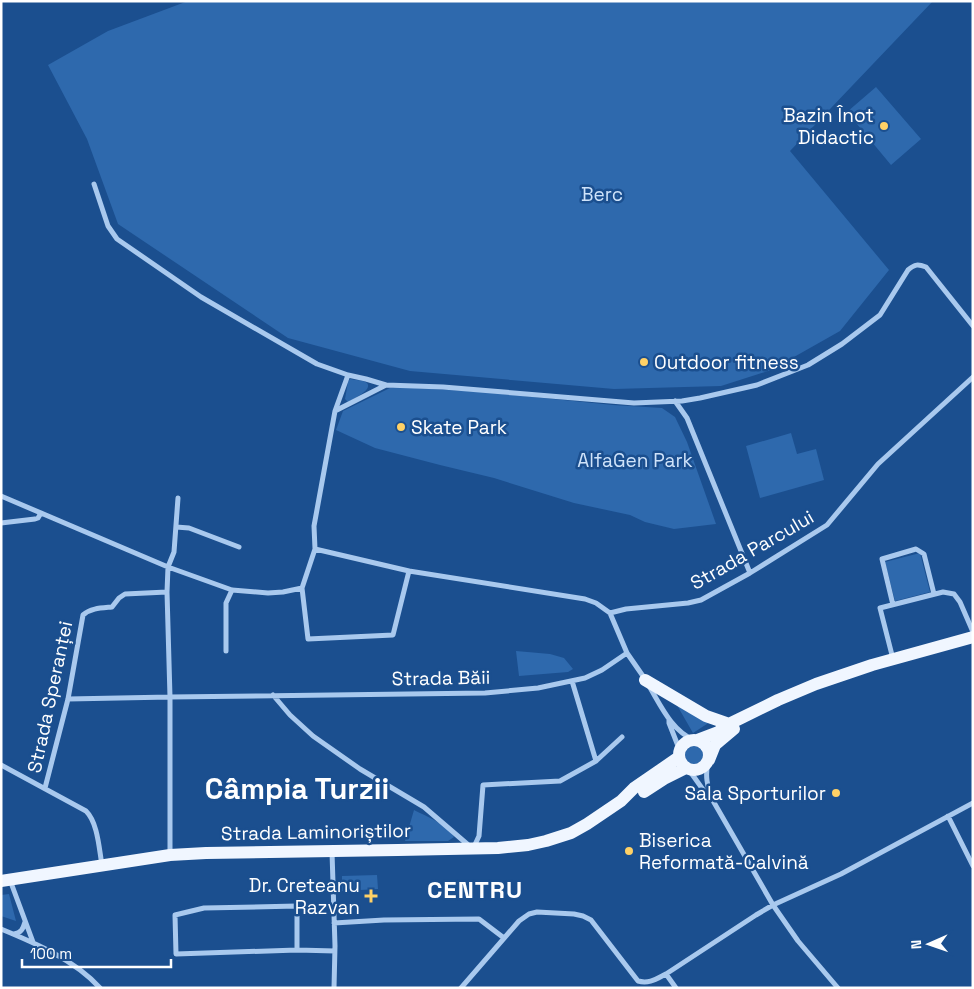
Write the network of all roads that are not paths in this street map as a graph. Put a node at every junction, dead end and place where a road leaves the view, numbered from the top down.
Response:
1 (94, 184) dead end
2 (973, 326) edge
3 (348, 375) junction
4 (973, 377) edge
5 (386, 385) junction
6 (675, 401) junction
7 (335, 411) junction
8 (1, 496) edge
9 (178, 498) dead end
10 (41, 513) junction
11 (1, 523) edge
12 (176, 527) junction
13 (239, 547) dead end
14 (315, 549) junction
15 (168, 567) junction
16 (408, 571) junction
17 (750, 573) junction
18 (302, 588) junction
19 (232, 590) junction
20 (167, 592) junction
21 (934, 594) junction
22 (893, 605) junction
23 (610, 613) junction
24 (973, 632) edge
25 (973, 637) edge
26 (226, 651) dead end
27 (627, 653) junction
28 (893, 660) junction
29 (572, 680) junction
30 (645, 680) junction
31 (273, 695) junction
32 (170, 697) junction
33 (68, 700) junction
34 (750, 714) junction
35 (669, 719) junction
36 (729, 724) junction
37 (622, 737) dead end
38 (696, 740) junction
39 (679, 754) junction
40 (596, 761) junction
41 (708, 761) junction
42 (1, 765) edge
43 (688, 769) junction
44 (45, 788) junction
45 (712, 799) junction
46 (621, 801) junction
47 (973, 803) edge
48 (948, 816) junction
49 (473, 848) junction
50 (332, 852) junction
51 (170, 855) junction
52 (102, 866) junction
53 (973, 866) edge
54 (6, 880) edge
55 (773, 905) junction
56 (25, 922) junction
57 (334, 923) junction
58 (2, 931) edge
59 (13, 934) junction
60 (504, 938) junction
61 (33, 942) junction
62 (297, 950) junction
63 (335, 951) junction
64 (666, 974) junction
65 (646, 985) edge
66 (100, 988) edge
67 (334, 988) edge
68 (461, 988) edge
69 (676, 988) edge
70 (838, 988) edge

1 - 3 street
2 - 6 street
3 - 5 street
3 - 7 street
4 - 17 street, Strada Parcului
5 - 6 street
5 - 7 street
6 - 17 street
7 - 14 street
8 - 10 street
9 - 12 street
10 - 11 street
10 - 15 street
12 - 13 street
12 - 15 street
14 - 16 street
14 - 18 street
15 - 19 street
15 - 20 street
16 - 18 street
16 - 23 street
17 - 23 street, Strada Parcului
18 - 19 street
19 - 26 street
20 - 32 street
20 - 33 street, Strada Speranței
21 - 22 street
21 - 22 street
21 - 24 street
22 - 28 street
23 - 27 street
25 - 28 main road
27 - 29 street, Strada Băii
27 - 30 street
28 - 34 main road
29 - 31 street, Strada Băii
29 - 40 street
30 - 35 street
30 - 36 main road
31 - 32 street, Strada Băii
31 - 49 street
32 - 33 street, Strada Băii
32 - 51 street
33 - 44 street, Strada Speranței
34 - 36 main road
34 - 41 main road
35 - 38 street
35 - 39 street
36 - 38 main road
37 - 40 street
38 - 39 main road
38 - 41 main road
39 - 43 main road
39 - 46 main road, Strada Laminoriștilor
40 - 49 street
41 - 43 main road
41 - 45 street
42 - 44 street
43 - 45 street
43 - 46 main road, Strada Laminoriștilor
44 - 52 street
45 - 55 street
46 - 49 main road, Strada Laminoriștilor
47 - 48 street
48 - 53 street
48 - 55 street
49 - 50 main road, Strada Laminoriștilor
50 - 51 main road, Strada Laminoriștilor
50 - 57 street
51 - 52 main road, Strada Laminoriștilor
52 - 54 main road, Strada Laminoriștilor
54 - 56 street
55 - 64 street
55 - 70 street
56 - 59 street
56 - 61 street
57 - 60 street
57 - 63 street
58 - 59 street
59 - 61 street
60 - 65 street
60 - 68 street
61 - 66 street
62 - 62 street
62 - 63 street
63 - 67 street
64 - 65 street
64 - 69 street

